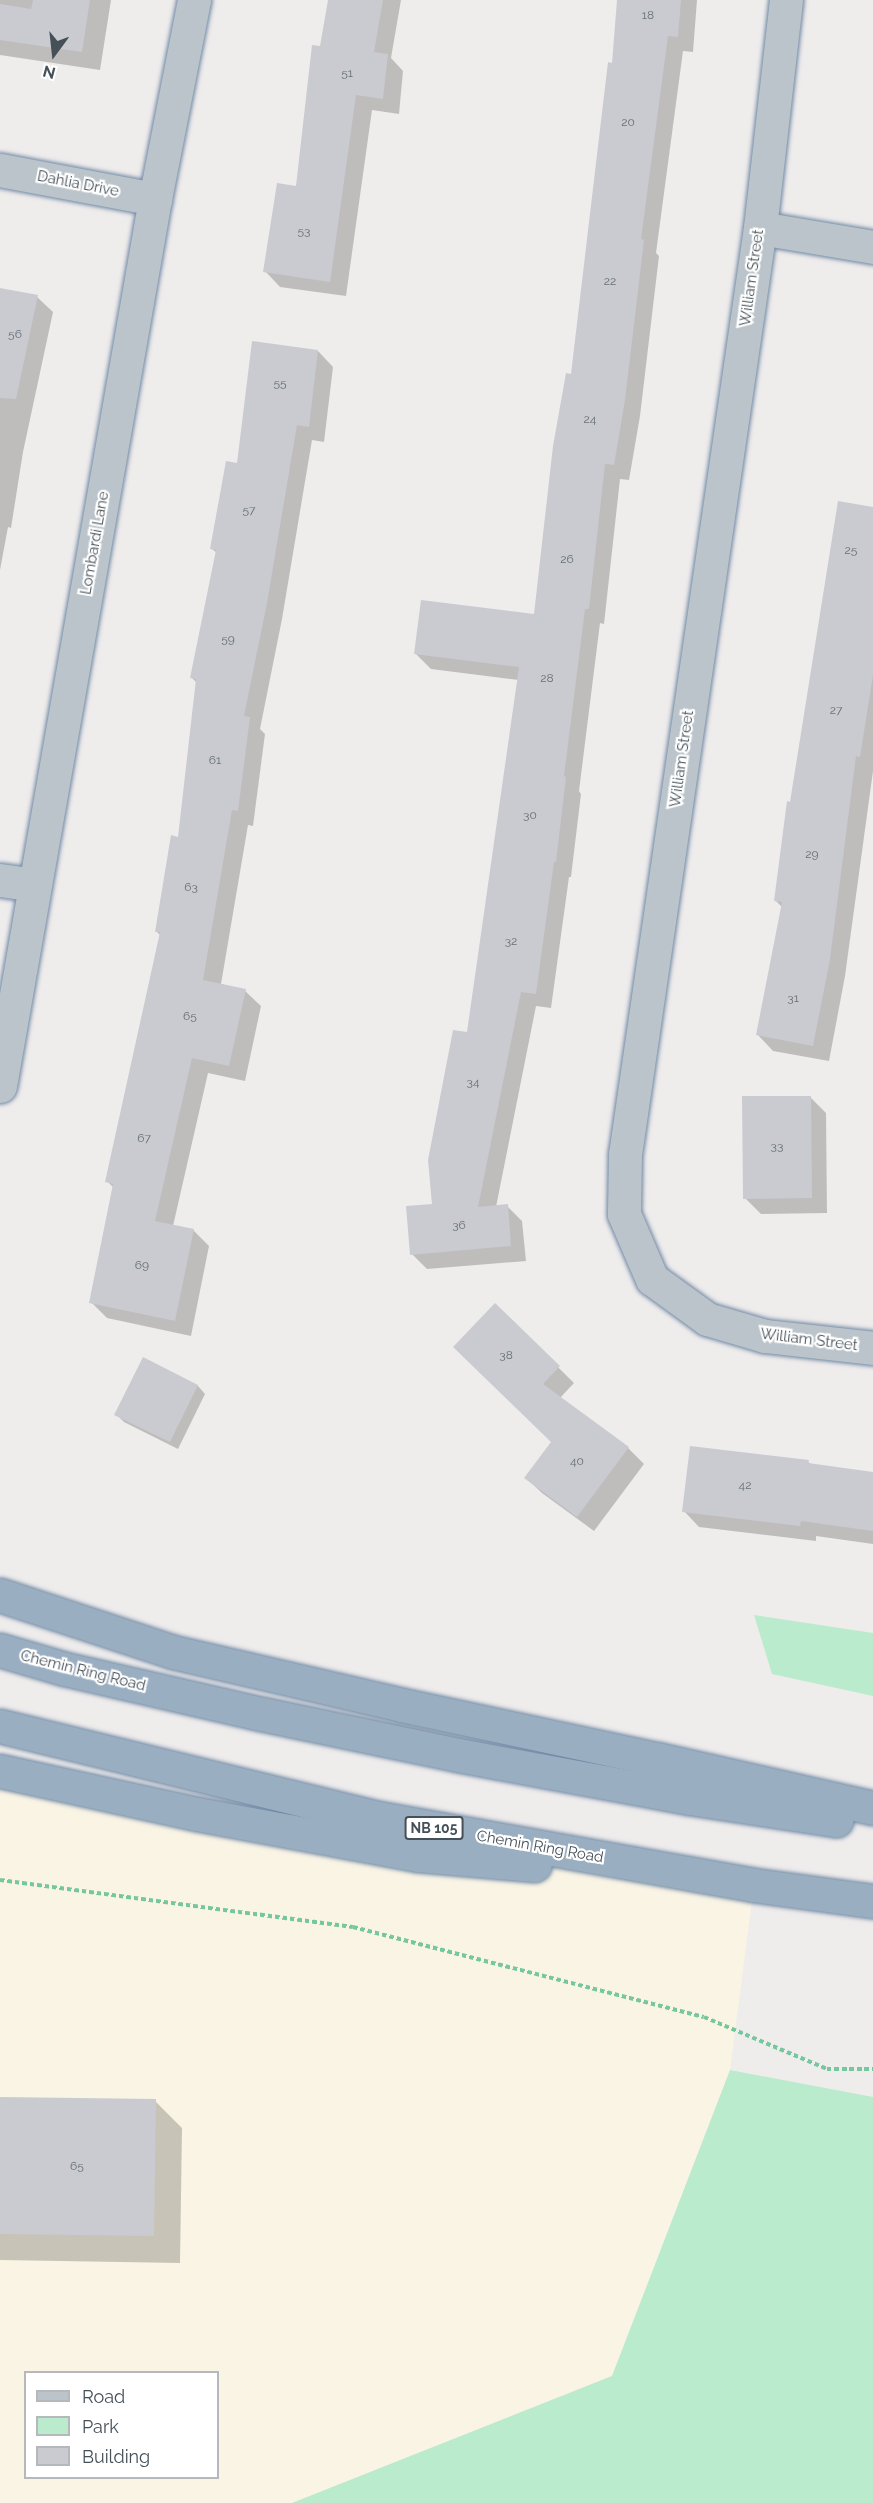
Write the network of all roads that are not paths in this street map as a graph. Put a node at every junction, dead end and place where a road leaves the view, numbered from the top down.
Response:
1 (194, 0) edge
2 (786, 0) edge
3 (0, 170) edge
4 (155, 199) junction
5 (760, 228) junction
6 (873, 247) edge
7 (0, 880) edge
8 (36, 885) junction
9 (0, 1086) edge
10 (873, 1348) edge
11 (0, 1595) edge
12 (0, 1650) edge
13 (0, 1726) edge
14 (0, 1771) edge
15 (873, 1808) edge
16 (873, 1825) edge
17 (754, 1885) junction
18 (873, 1901) edge

1 - 4 street, Lombardi Lane
2 - 5 street, William Street
3 - 4 street, Dahlia Drive
4 - 8 street, Lombardi Lane
5 - 6 street
5 - 10 street, William Street
7 - 8 street
8 - 9 street, Lombardi Lane
11 - 15 highway
12 - 16 highway, Chemin Ring Road
13 - 17 highway, Chemin Ring Road / NB 105
14 - 17 highway
17 - 18 highway, Chemin Ring Road / NB 105

